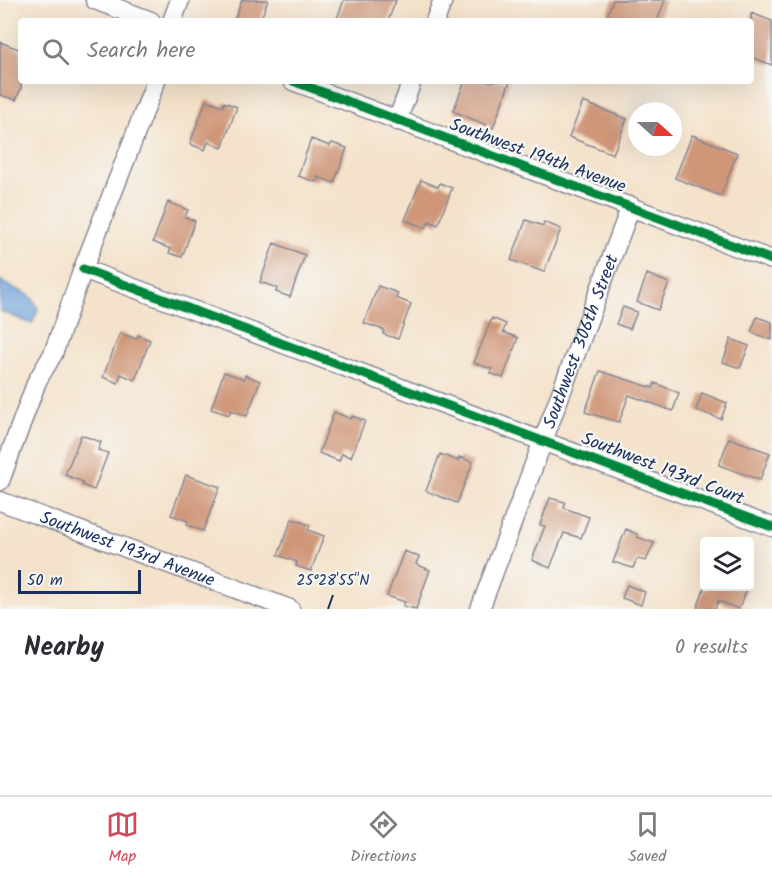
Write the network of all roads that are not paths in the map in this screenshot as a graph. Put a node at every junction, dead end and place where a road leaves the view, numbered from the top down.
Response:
1 (95, 0) edge
2 (180, 0) edge
3 (443, 0) edge
4 (143, 18) edge
5 (173, 18) edge
6 (436, 18) edge
7 (155, 84) edge
8 (302, 84) edge
9 (411, 84) edge
10 (397, 121) junction
11 (631, 206) junction
12 (772, 260) edge
13 (83, 269) junction
14 (543, 440) junction
15 (0, 481) edge
16 (0, 501) edge
17 (772, 527) edge
18 (290, 609) edge
19 (480, 609) edge

1 - 4 street
2 - 5 street
3 - 6 street
7 - 13 street
8 - 10 street, Southwest 194th Avenue
9 - 10 street
10 - 11 street, Southwest 194th Avenue
11 - 12 street, Southwest 194th Avenue
11 - 14 street, Southwest 306th Street
13 - 14 street, Southwest 193rd Court
13 - 15 street
14 - 17 street, Southwest 193rd Court
14 - 19 street, Southwest 306th Street
16 - 18 street, Southwest 193rd Avenue

